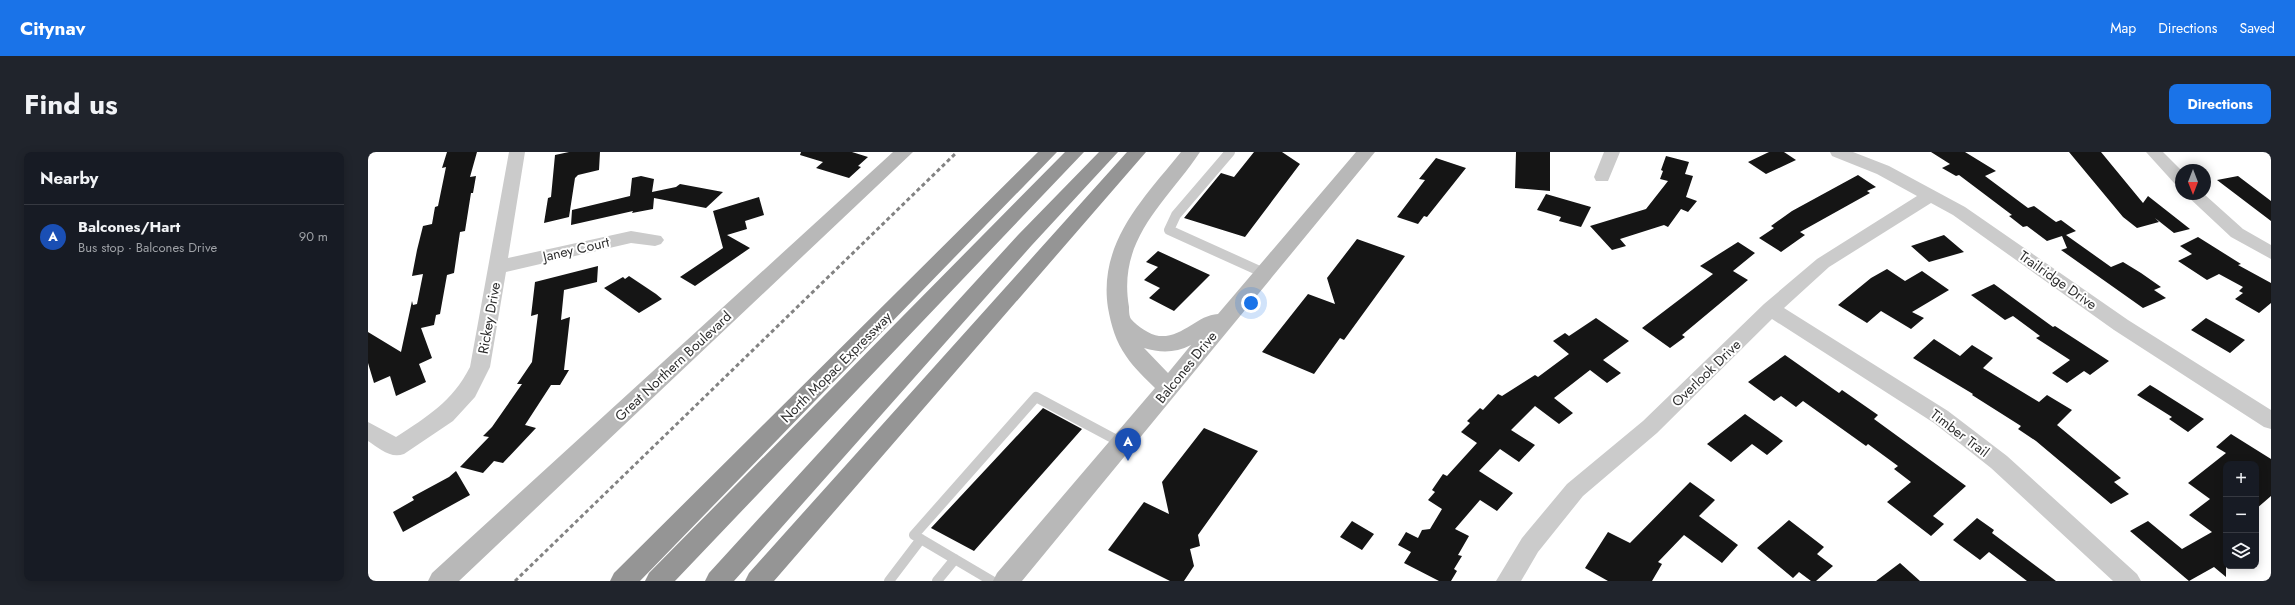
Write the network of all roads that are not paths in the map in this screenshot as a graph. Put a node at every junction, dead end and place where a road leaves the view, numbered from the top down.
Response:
1 (517, 152) edge
2 (904, 152) edge
3 (1048, 152) edge
4 (1070, 152) edge
5 (1075, 152) edge
6 (1137, 152) edge
7 (1191, 152) edge
8 (1230, 152) edge
9 (1366, 152) edge
10 (1612, 152) edge
11 (1838, 152) edge
12 (2154, 152) edge
13 (1106, 155) edge
14 (2175, 174) edge
15 (1602, 177) dead end
16 (1931, 195) junction
17 (2201, 200) edge
18 (655, 240) dead end
19 (2271, 252) edge
20 (498, 267) junction
21 (934, 267) junction
22 (1264, 273) junction
23 (1771, 310) junction
24 (1231, 312) junction
25 (1122, 322) junction
26 (960, 351) junction
27 (1169, 388) junction
28 (2271, 421) edge
29 (368, 430) edge
30 (1122, 443) junction
31 (921, 539) junction
32 (955, 559) junction
33 (441, 581) edge
34 (623, 581) edge
35 (658, 581) edge
36 (718, 581) edge
37 (758, 581) edge
38 (889, 581) edge
39 (937, 581) edge
40 (992, 581) edge
41 (1006, 581) edge
42 (1508, 581) edge
43 (2129, 581) edge

1 - 20 street, Rickey Drive
2 - 33 street, Great Northern Boulevard
3 - 21 highway, North Mopac Expressway
4 - 21 highway
5 - 35 highway
6 - 26 highway
7 - 25 street
8 - 22 lane
9 - 22 street, Balcones Drive
10 - 15 street
11 - 16 street, Trailridge Drive
12 - 14 street
13 - 26 highway
13 - 36 highway
16 - 23 street, Overlook Drive
16 - 28 street, Trailridge Drive
17 - 19 street
18 - 20 street, Janey Court
20 - 29 street, Rickey Drive
21 - 34 highway, North Mopac Expressway
22 - 24 street, Balcones Drive
23 - 42 street, Overlook Drive
23 - 43 street, Timber Trail
24 - 25 street
24 - 27 street, Balcones Drive
25 - 27 street
26 - 37 highway
27 - 30 street, Balcones Drive
30 - 31 lane
30 - 41 street, Balcones Drive
31 - 32 lane
31 - 38 lane
32 - 39 lane
32 - 40 lane

